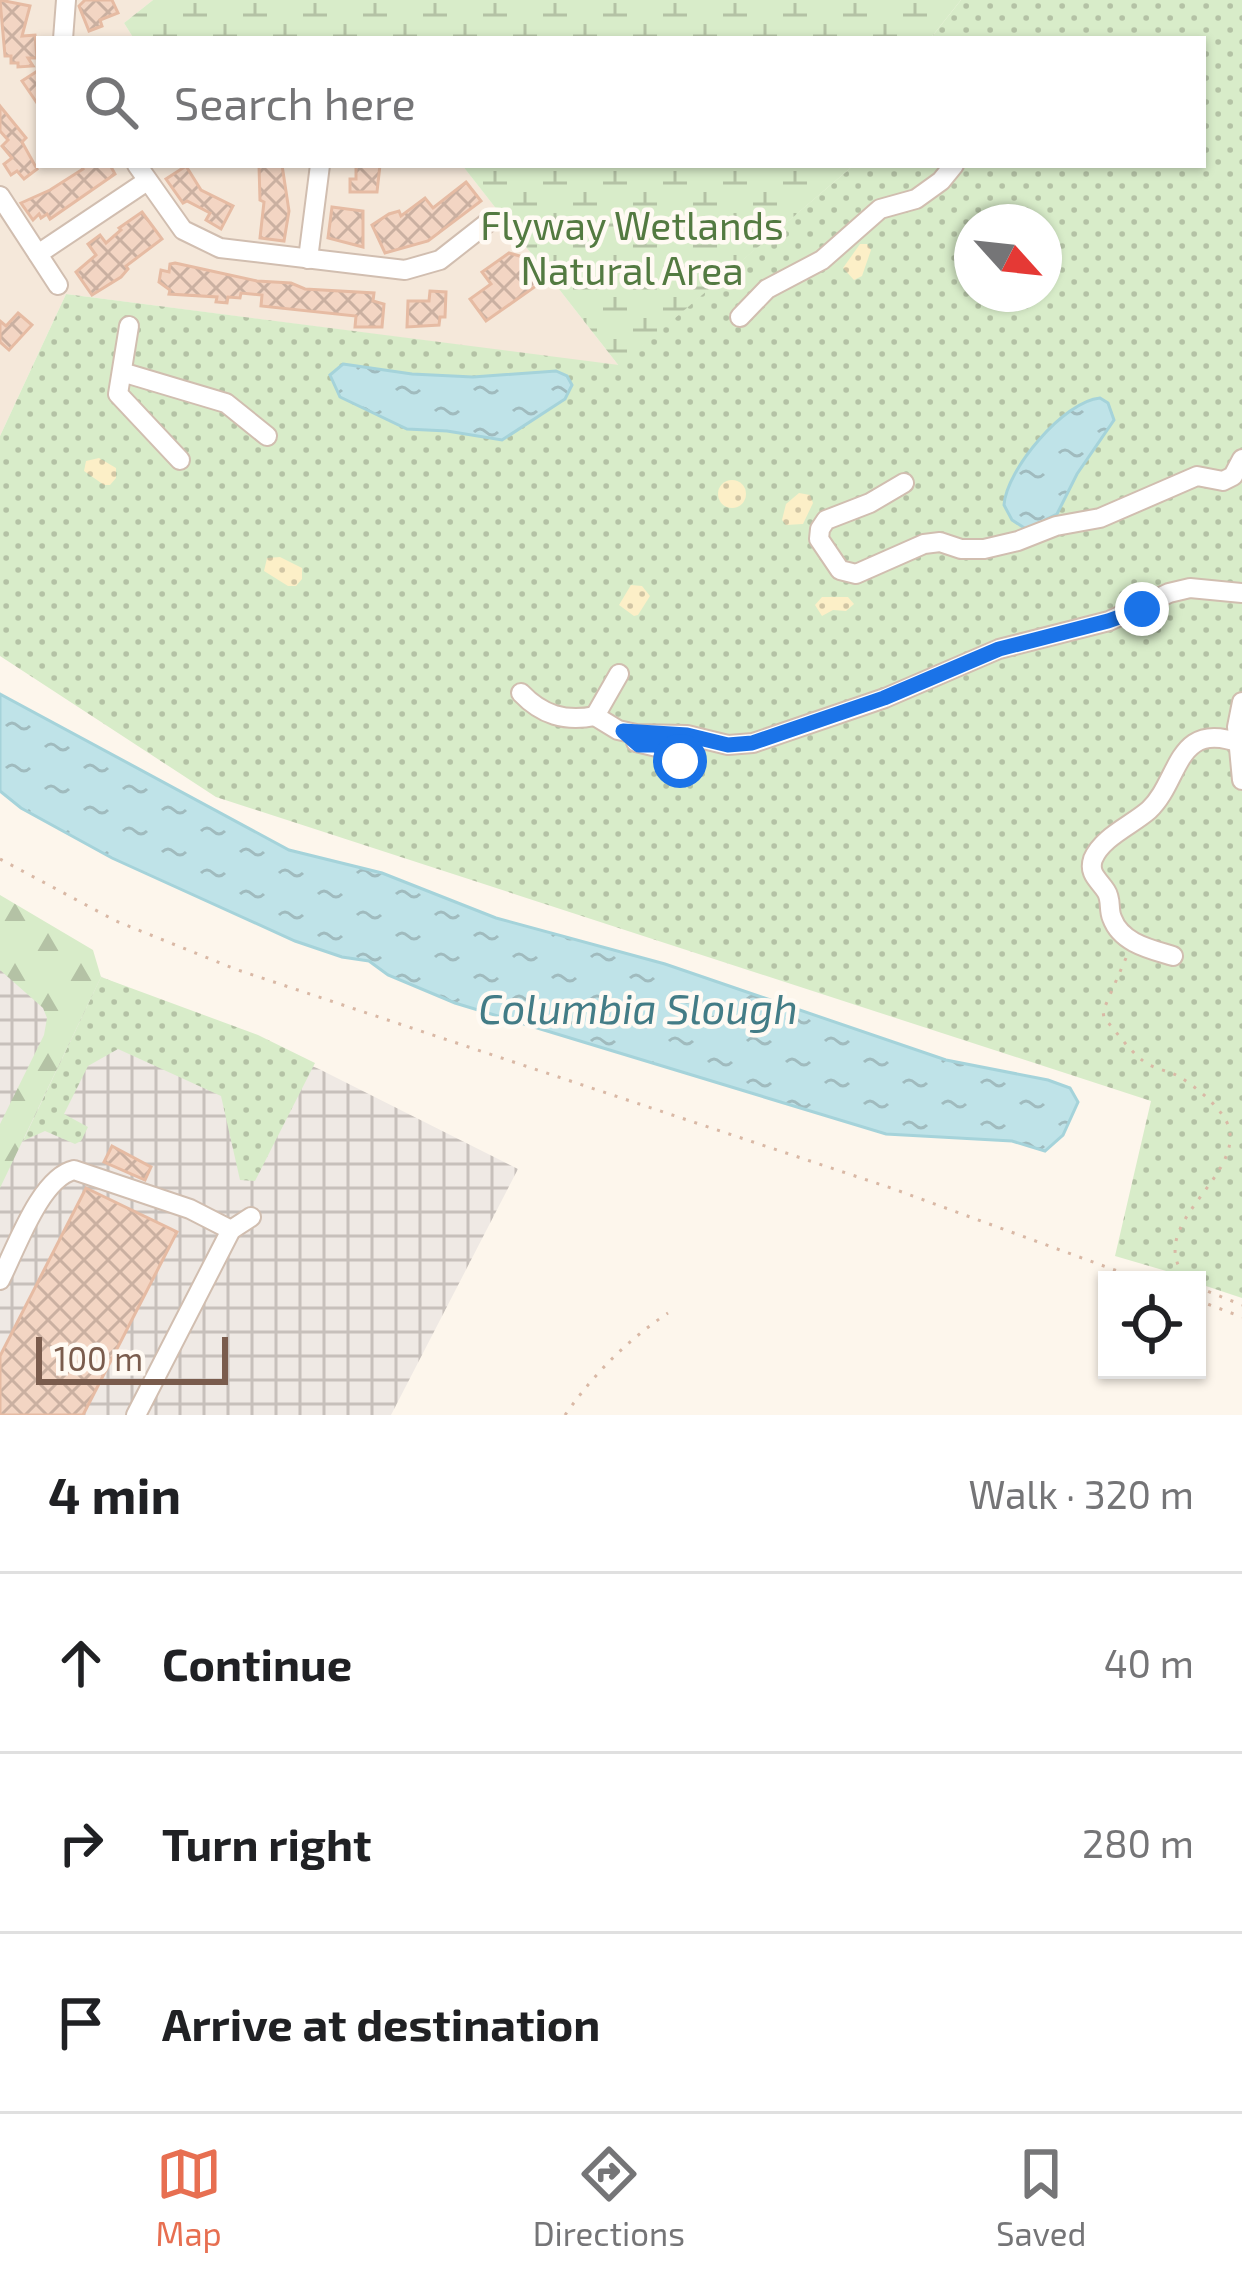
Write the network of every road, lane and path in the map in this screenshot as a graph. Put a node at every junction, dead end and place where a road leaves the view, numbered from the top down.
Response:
1 (66, 0) edge
2 (63, 36) edge
3 (320, 168) edge
4 (951, 168) edge
5 (142, 173) edge
6 (0, 196) edge
7 (865, 197) dead end
8 (906, 204) junction
9 (491, 220) dead end
10 (38, 254) junction
11 (308, 259) junction
12 (58, 285) dead end
13 (740, 317) dead end
14 (129, 326) dead end
15 (122, 372) junction
16 (266, 436) dead end
17 (1242, 459) edge
18 (180, 460) dead end
19 (904, 483) dead end
20 (1242, 593) edge
21 (619, 674) dead end
22 (521, 693) dead end
23 (1242, 702) edge
24 (595, 716) junction
25 (623, 731) junction
26 (1240, 744) edge
27 (666, 751) dead end
28 (1242, 780) edge
29 (0, 859) edge
30 (1132, 942) junction
31 (1172, 956) dead end
32 (251, 1216) dead end
33 (231, 1230) junction
34 (1117, 1271) edge
35 (1183, 1271) edge
36 (0, 1280) edge
37 (1206, 1291) edge
38 (1206, 1303) edge
39 (1242, 1305) edge
40 (668, 1313) dead end
41 (1242, 1317) edge
42 (136, 1415) edge
43 (565, 1415) edge

1 - 2 street
3 - 11 street
4 - 8 street
5 - 10 street
5 - 11 street
6 - 10 street
7 - 8 street
8 - 13 street
9 - 11 street
10 - 12 street
14 - 15 street
15 - 16 street
15 - 18 street
17 - 19 street
20 - 25 street
21 - 24 street
22 - 24 street
23 - 26 street
24 - 25 street
25 - 27 street
26 - 28 street
26 - 30 street
29 - 34 path
30 - 31 street
30 - 35 path
32 - 33 street
33 - 36 street
33 - 42 street
37 - 39 path
38 - 41 path
40 - 43 path

